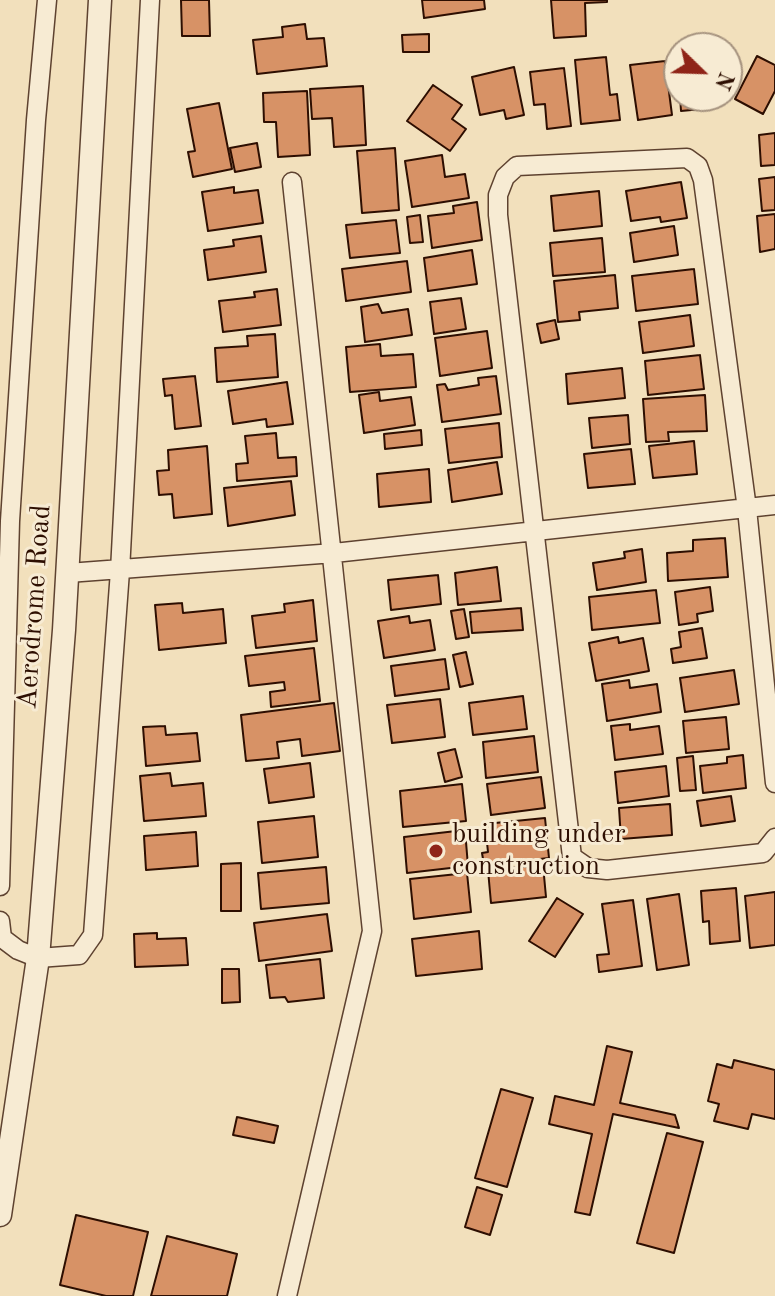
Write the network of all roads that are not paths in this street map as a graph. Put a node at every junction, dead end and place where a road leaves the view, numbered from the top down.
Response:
1 (47, 0) edge
2 (100, 0) edge
3 (150, 0) edge
4 (292, 182) dead end
5 (775, 505) edge
6 (747, 509) junction
7 (5, 520) edge
8 (537, 529) junction
9 (334, 553) junction
10 (120, 571) junction
11 (68, 573) junction
12 (775, 783) edge
13 (775, 838) edge
14 (0, 886) edge
15 (0, 921) edge
16 (38, 958) junction
17 (0, 1215) edge
18 (287, 1296) edge

1 - 7 street
2 - 11 street, Aerodrome Road
3 - 10 street
4 - 9 street
5 - 6 street
6 - 8 street
6 - 8 street
6 - 12 street
7 - 14 street
8 - 9 street
8 - 13 street
9 - 10 street
9 - 18 street
10 - 11 street
10 - 16 street
11 - 16 street, Aerodrome Road
15 - 16 street
16 - 17 street, Aerodrome Road

